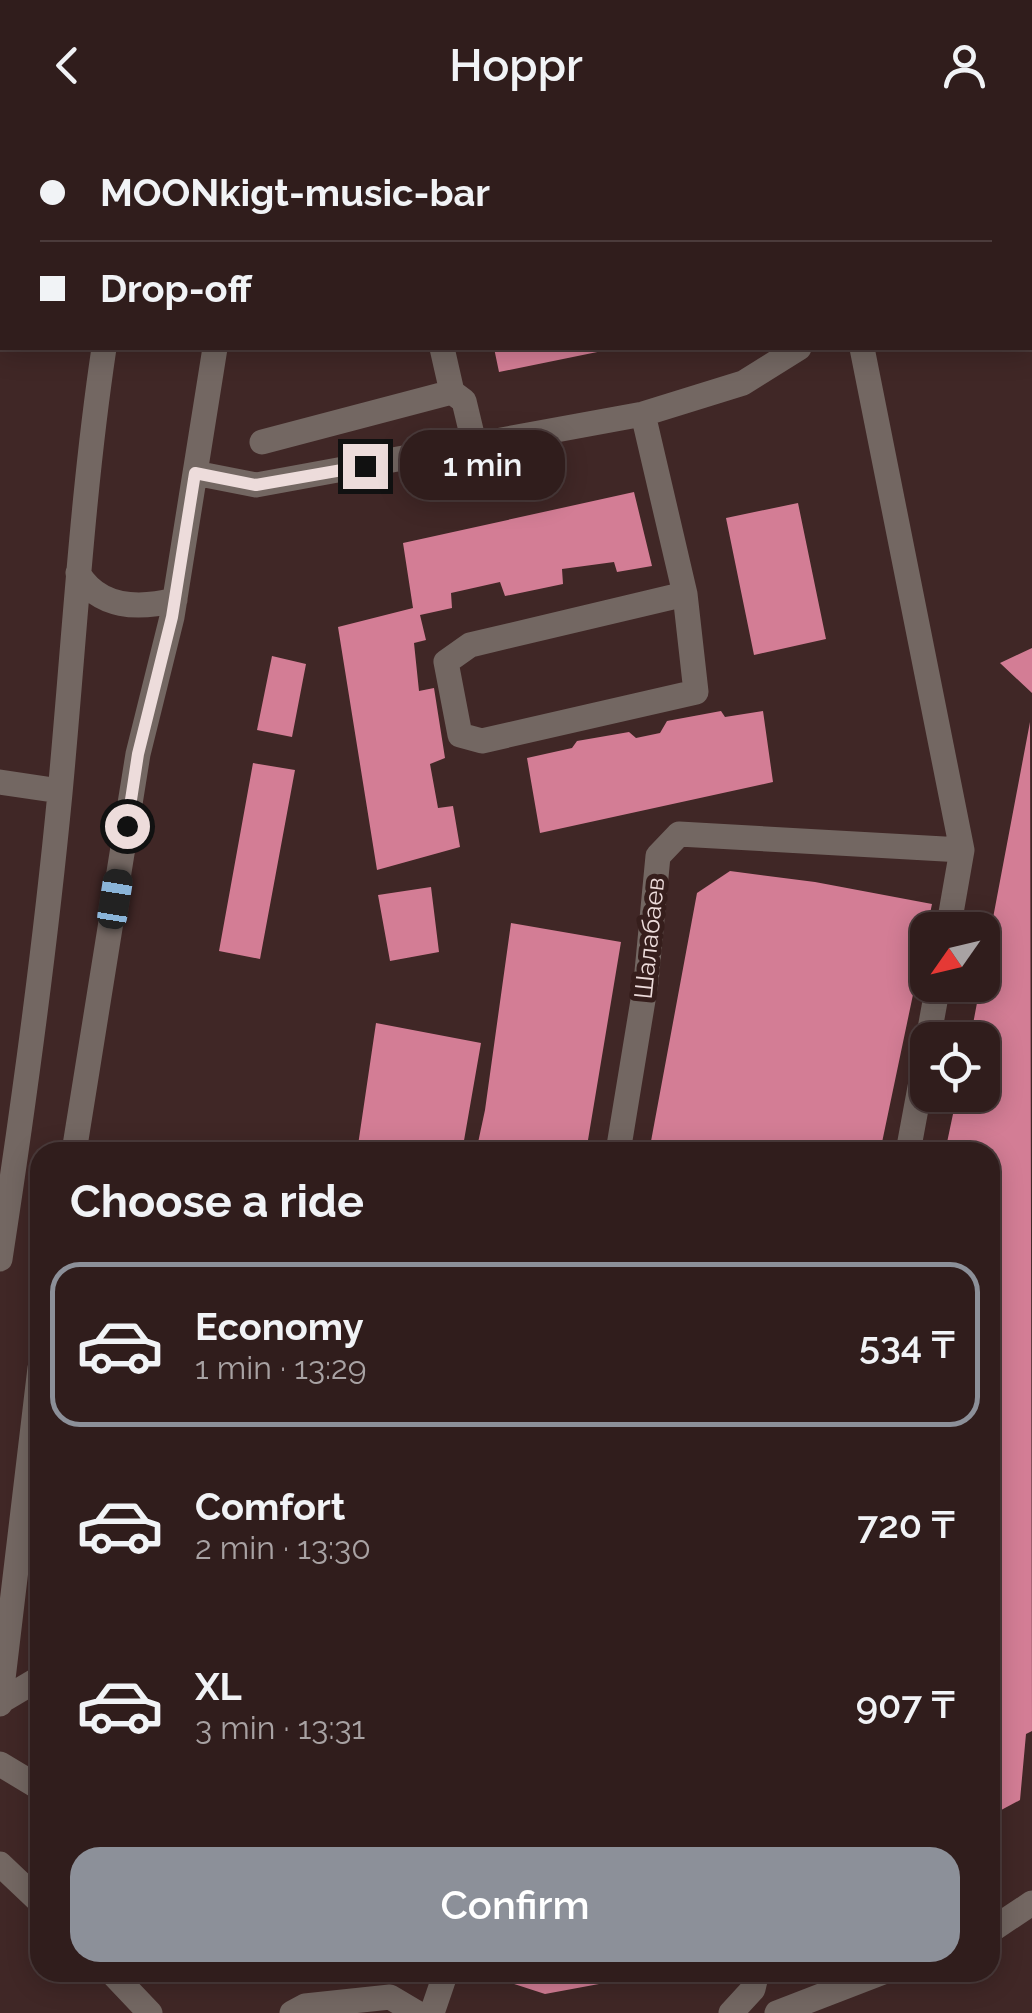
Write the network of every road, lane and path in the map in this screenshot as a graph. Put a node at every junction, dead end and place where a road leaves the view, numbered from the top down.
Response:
1 (104, 350) edge
2 (215, 350) edge
3 (442, 350) edge
4 (796, 350) edge
5 (862, 350) edge
6 (452, 392) junction
7 (643, 414) junction
8 (262, 442) dead end
9 (475, 447) junction
10 (195, 473) junction
11 (78, 574) junction
12 (686, 594) junction
13 (174, 600) junction
14 (0, 782) edge
15 (60, 791) junction
16 (962, 850) junction
17 (951, 912) edge
18 (915, 1112) edge
19 (76, 1142) edge
20 (620, 1142) edge
21 (910, 1142) edge
22 (0, 1258) edge
23 (30, 1459) edge
24 (30, 1684) edge
25 (1, 1702) edge
26 (0, 1764) edge
27 (30, 1782) edge
28 (0, 1864) edge
29 (30, 1892) edge
30 (1032, 1903) edge
31 (1000, 1924) edge
32 (121, 1982) edge
33 (443, 1982) edge
34 (755, 1982) edge
35 (856, 1982) edge
36 (150, 2013) edge
37 (292, 2013) edge
38 (417, 2013) edge
39 (432, 2013) edge
40 (732, 2013) edge
41 (777, 2013) edge

1 - 11 street
2 - 10 street
3 - 6 street
4 - 7 street
5 - 16 street
6 - 8 street
6 - 9 street
7 - 9 street
7 - 12 street
9 - 10 street
10 - 13 street
11 - 13 street
11 - 15 street
12 - 12 street
13 - 19 street
14 - 15 street
15 - 22 street
16 - 17 street
16 - 20 street, Шалабаев
18 - 21 street
23 - 25 street
24 - 25 street
26 - 27 street
28 - 29 street
30 - 31 street
32 - 36 street
33 - 39 street
34 - 40 street
35 - 41 street
37 - 38 street

